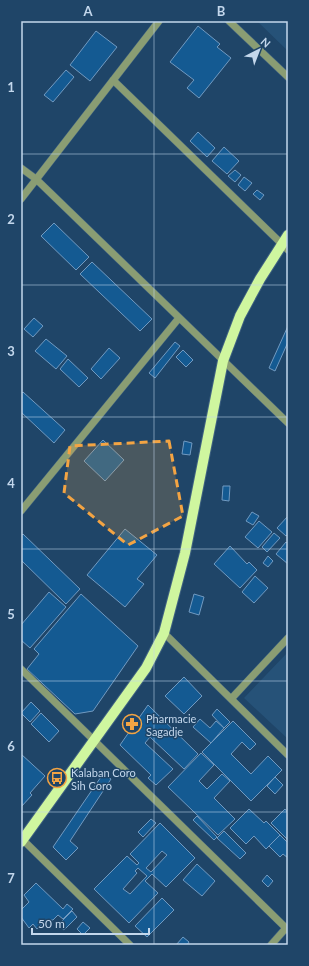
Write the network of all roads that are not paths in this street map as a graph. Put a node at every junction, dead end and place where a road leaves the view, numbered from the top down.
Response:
1 (159, 21) edge
2 (229, 21) edge
3 (288, 77) edge
4 (113, 80) junction
5 (21, 168) edge
6 (36, 179) junction
7 (21, 199) edge
8 (288, 235) edge
9 (285, 247) edge
10 (179, 318) junction
11 (223, 361) junction
12 (288, 424) edge
13 (21, 511) edge
14 (164, 633) junction
15 (288, 638) edge
16 (21, 669) edge
17 (231, 699) junction
18 (94, 740) junction
19 (288, 755) edge
20 (22, 840) edge
21 (287, 929) edge
22 (130, 945) edge
23 (271, 945) edge

1 - 4 street
2 - 3 street
4 - 6 street
4 - 9 street
5 - 6 street
6 - 7 street
6 - 10 street
8 - 9 main road
9 - 11 main road
10 - 11 street
10 - 13 street
11 - 12 street
11 - 14 main road
14 - 17 street
14 - 18 main road
15 - 17 street
16 - 18 street
17 - 19 street
18 - 20 main road
18 - 21 street
20 - 22 street
21 - 23 street

